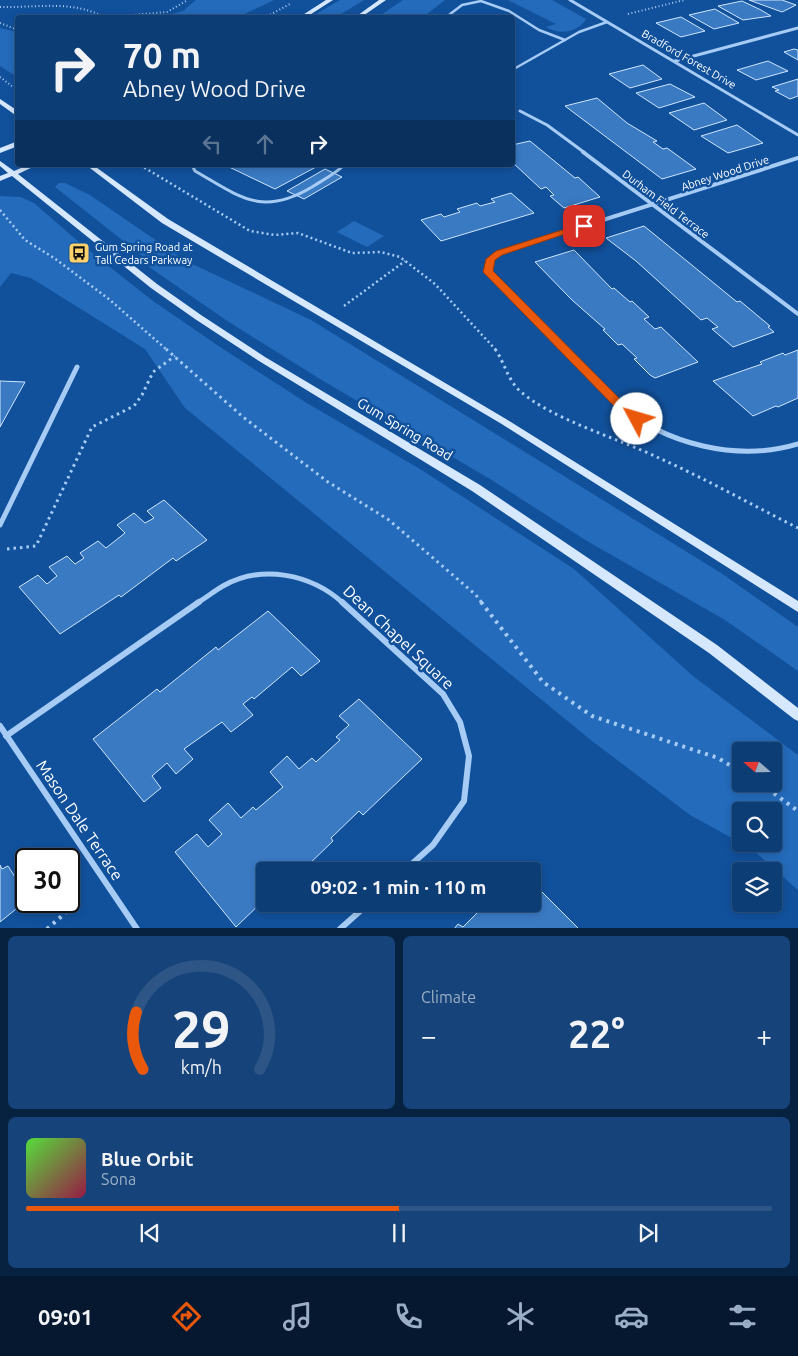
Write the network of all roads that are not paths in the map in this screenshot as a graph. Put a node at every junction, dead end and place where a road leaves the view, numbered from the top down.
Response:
1 (330, 0) edge
2 (383, 0) edge
3 (570, 0) edge
4 (305, 15) edge
5 (360, 15) edge
6 (449, 15) edge
7 (606, 22) junction
8 (798, 28) edge
9 (565, 40) junction
10 (675, 60) junction
11 (515, 68) edge
12 (0, 101) edge
13 (520, 111) dead end
14 (15, 113) edge
15 (798, 135) edge
16 (15, 144) edge
17 (0, 151) edge
18 (798, 158) edge
19 (0, 163) edge
20 (29, 167) edge
21 (92, 167) edge
22 (193, 167) edge
23 (342, 167) edge
24 (14, 173) junction
25 (0, 179) edge
26 (653, 205) junction
27 (798, 314) edge
28 (77, 367) dead end
29 (798, 444) edge
30 (0, 525) edge
31 (798, 607) edge
32 (798, 715) edge
33 (0, 726) edge
34 (6, 736) junction
35 (414, 862) edge
36 (359, 912) edge
37 (137, 928) edge
38 (340, 928) edge

1 - 4 main road
2 - 5 main road
3 - 7 street, Bradford Forest Drive
6 - 9 lane
7 - 9 lane
7 - 10 street, Bradford Forest Drive
8 - 10 street
9 - 11 lane
10 - 15 street, Bradford Forest Drive
12 - 14 main road
13 - 26 street, Durham Field Terrace
16 - 17 main road
18 - 26 street, Abney Wood Drive
19 - 24 main road, Gum Spring Road
20 - 24 main road
21 - 31 main road
22 - 23 lane
24 - 25 main road
24 - 32 main road, Gum Spring Road
26 - 27 street, Durham Field Terrace
26 - 29 street, Abney Wood Drive
28 - 30 street
33 - 34 street, Mason Dale Terrace
34 - 35 street, Dean Chapel Square
34 - 37 street, Mason Dale Terrace
36 - 38 street

